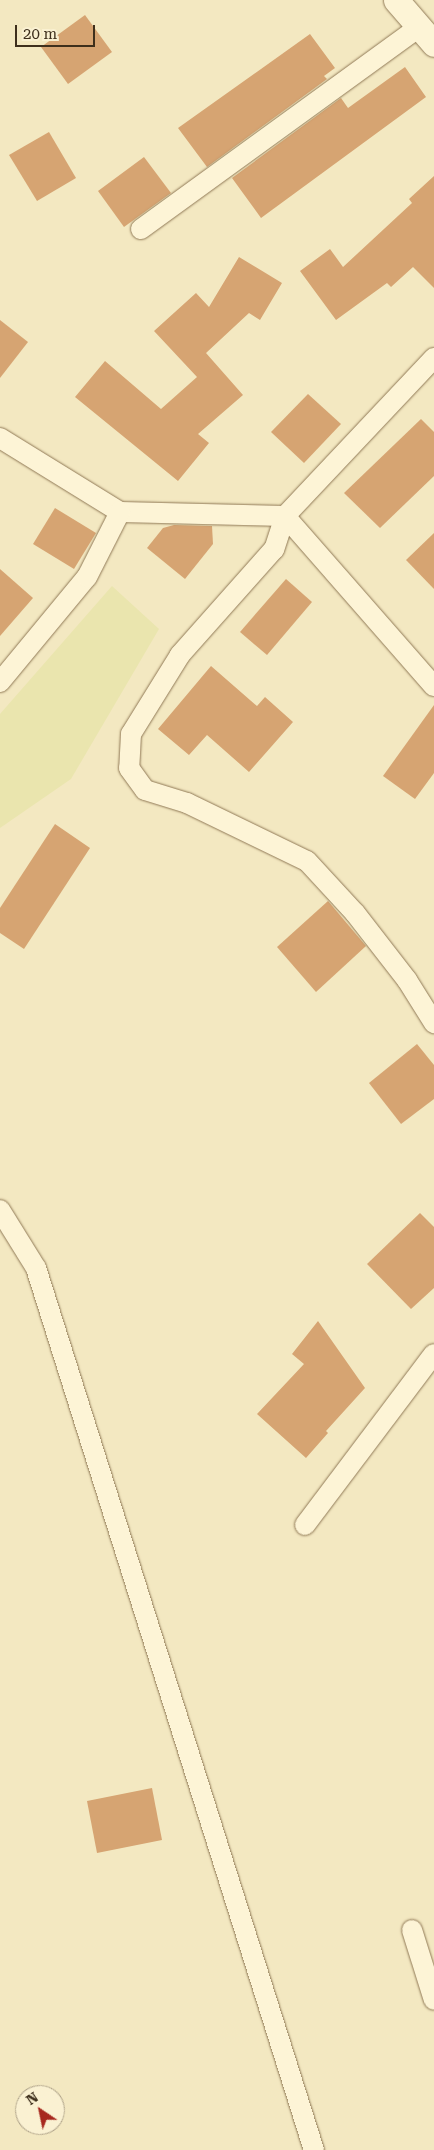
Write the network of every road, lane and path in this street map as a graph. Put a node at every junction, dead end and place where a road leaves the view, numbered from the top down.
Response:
1 (396, 0) edge
2 (426, 35) edge
3 (141, 229) dead end
4 (434, 358) edge
5 (0, 438) edge
6 (120, 512) junction
7 (285, 516) junction
8 (0, 682) edge
9 (434, 686) edge
10 (434, 1023) edge
11 (0, 1210) edge
12 (434, 1354) edge
13 (306, 1525) dead end
14 (412, 1930) dead end
15 (434, 2000) edge
16 (314, 2150) edge

1 - 2 street
2 - 3 street
4 - 7 street
5 - 6 street
6 - 7 street
6 - 8 street
7 - 9 street
7 - 10 street
11 - 16 street
12 - 13 street
14 - 15 street

